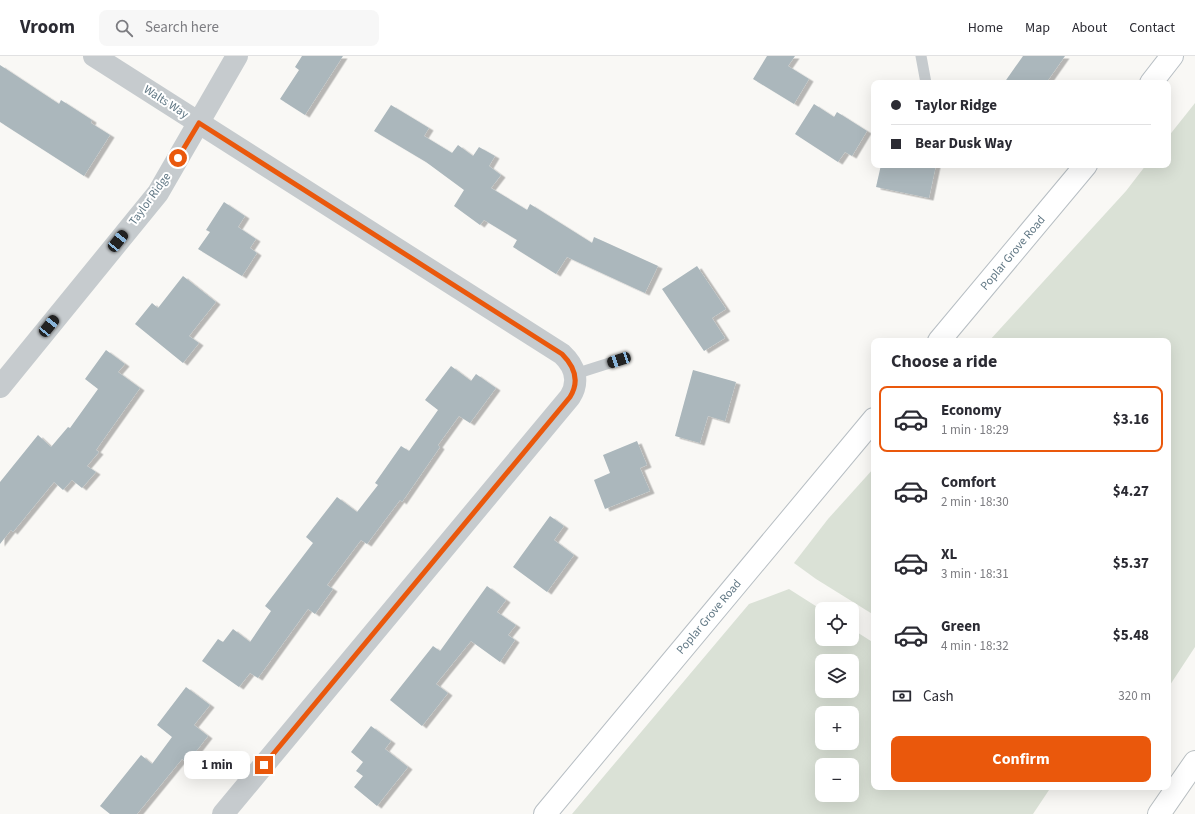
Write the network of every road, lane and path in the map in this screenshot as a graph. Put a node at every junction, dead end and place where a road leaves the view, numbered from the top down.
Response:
1 (94, 56) edge
2 (237, 56) edge
3 (921, 56) edge
4 (1172, 56) edge
5 (925, 80) edge
6 (1153, 80) edge
7 (199, 123) junction
8 (1083, 168) edge
9 (942, 338) edge
10 (619, 360) dead end
11 (575, 374) junction
12 (0, 387) edge
13 (871, 423) edge
14 (1195, 762) edge
15 (223, 814) edge
16 (545, 814) edge
17 (1159, 814) edge

1 - 7 street, Walts Way
2 - 7 street, Taylor Ridge
3 - 5 lane
4 - 6 main road
7 - 11 street, Walts Way
7 - 12 street, Taylor Ridge
8 - 9 main road, Poplar Grove Road
10 - 11 lane
11 - 15 street
13 - 16 main road, Poplar Grove Road
14 - 17 main road

